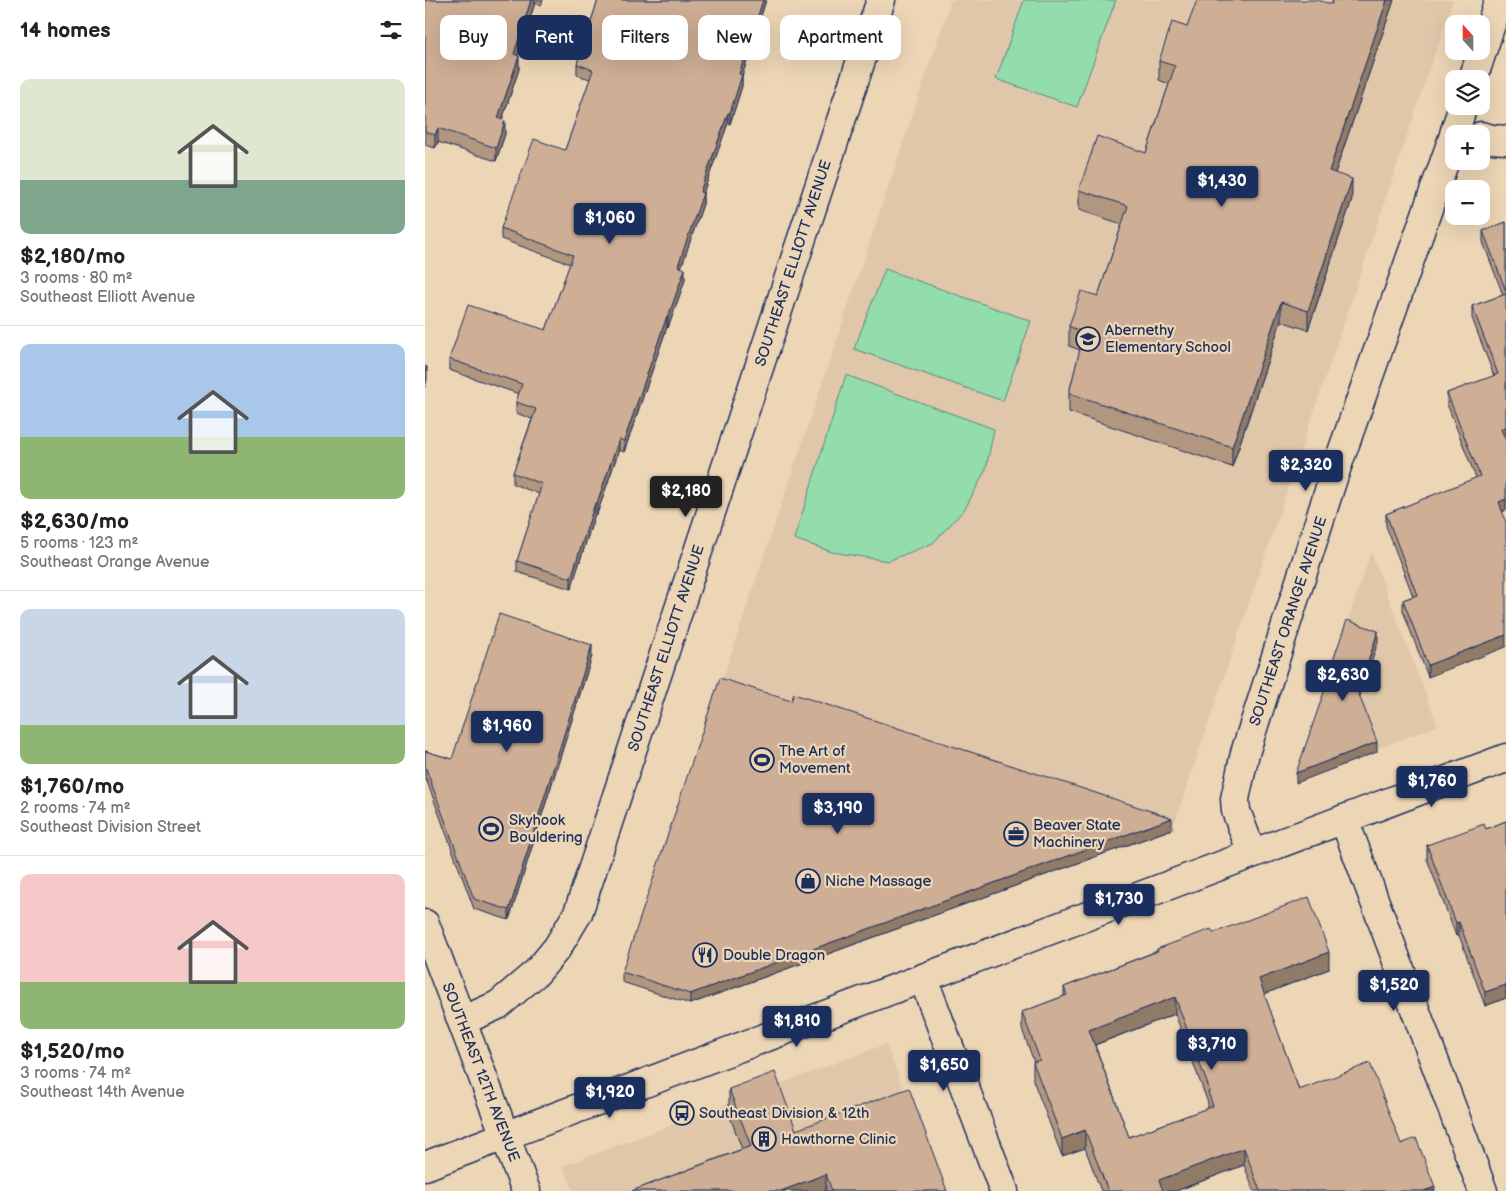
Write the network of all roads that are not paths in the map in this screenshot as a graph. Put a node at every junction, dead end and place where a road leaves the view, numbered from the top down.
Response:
1 (881, 0) edge
2 (1499, 0) edge
3 (1476, 70) edge
4 (1490, 138) edge
5 (1506, 140) edge
6 (1449, 170) edge
7 (1506, 758) edge
8 (1344, 819) junction
9 (1252, 854) junction
10 (425, 924) edge
11 (923, 978) junction
12 (462, 1021) junction
13 (505, 1136) junction
14 (425, 1166) edge
15 (526, 1191) edge
16 (1004, 1191) edge
17 (1483, 1191) edge

1 - 12 street, SOUTHEAST ELLIOTT AVENUE
2 - 3 street
4 - 5 street
6 - 9 street, SOUTHEAST ORANGE AVENUE
7 - 8 street
8 - 9 street
8 - 17 street
9 - 11 street
10 - 12 street, SOUTHEAST 12TH AVENUE
11 - 13 street
11 - 16 street
12 - 13 street, SOUTHEAST 12TH AVENUE
13 - 14 street
13 - 15 street, SOUTHEAST 12TH AVENUE

